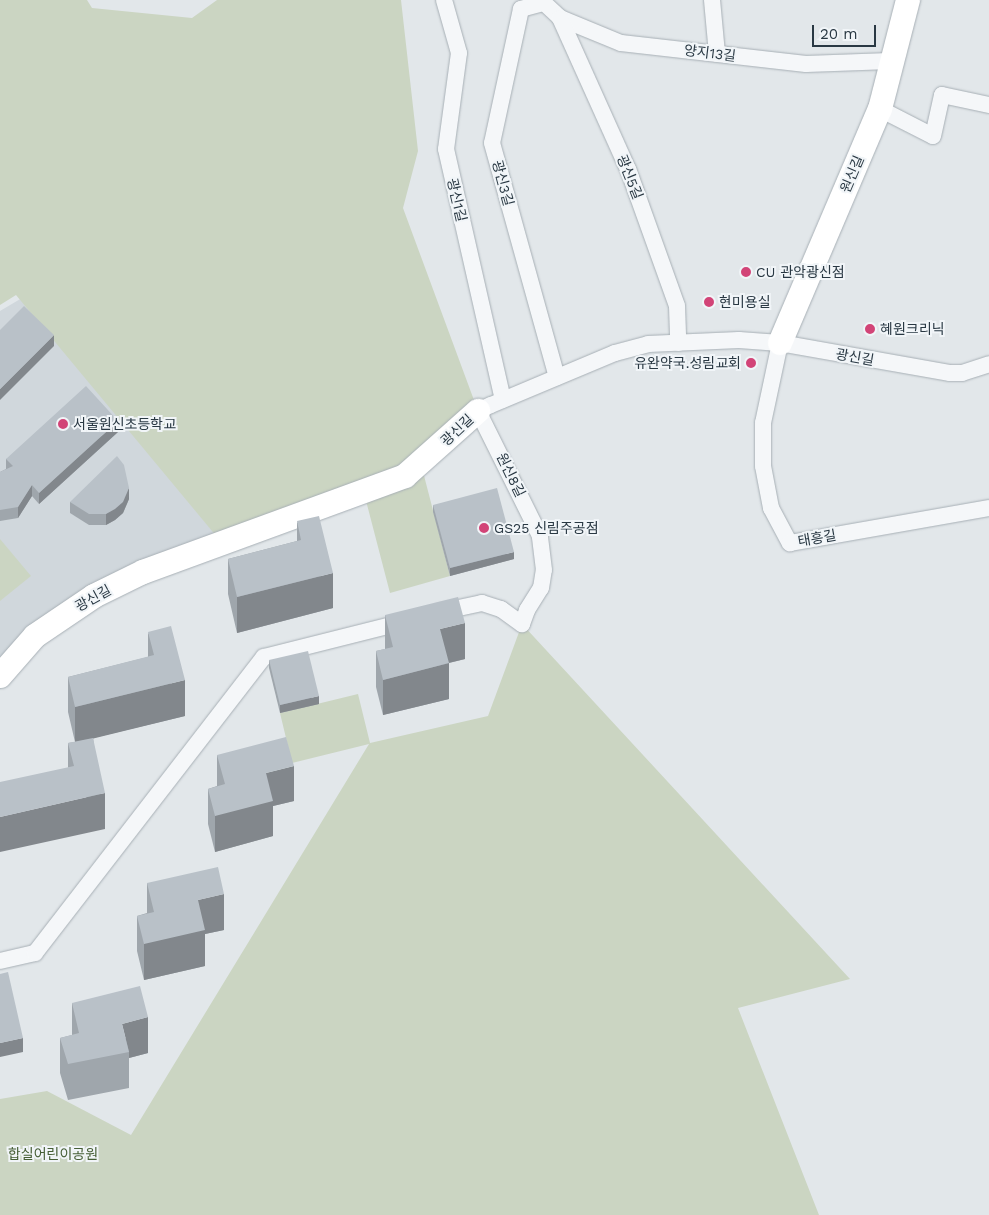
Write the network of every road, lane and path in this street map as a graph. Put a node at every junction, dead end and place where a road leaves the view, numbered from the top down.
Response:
1 (444, 0) edge
2 (712, 0) edge
3 (908, 0) edge
4 (542, 1) edge
5 (560, 18) junction
6 (717, 54) junction
7 (890, 61) junction
8 (989, 105) edge
9 (880, 109) junction
10 (678, 343) junction
11 (780, 343) junction
12 (989, 364) edge
13 (557, 377) junction
14 (503, 400) junction
15 (478, 411) junction
16 (989, 508) edge
17 (0, 676) edge
18 (0, 961) edge

1 - 14 street, 광신1길
2 - 6 street
3 - 7 street, 원신길
4 - 5 street, 양지13길
4 - 13 street, 광신3길
5 - 6 street, 양지13길
5 - 10 street, 광신5길
6 - 7 street, 양지13길
7 - 9 street, 원신길
8 - 9 street
9 - 11 street, 원신길
10 - 11 street, 광신길
10 - 13 street, 광신길
11 - 12 street, 광신길
11 - 16 street, 태흥길
13 - 14 street, 광신길
14 - 15 street, 광신길
15 - 17 street, 광신길
15 - 18 street, 원신8길

